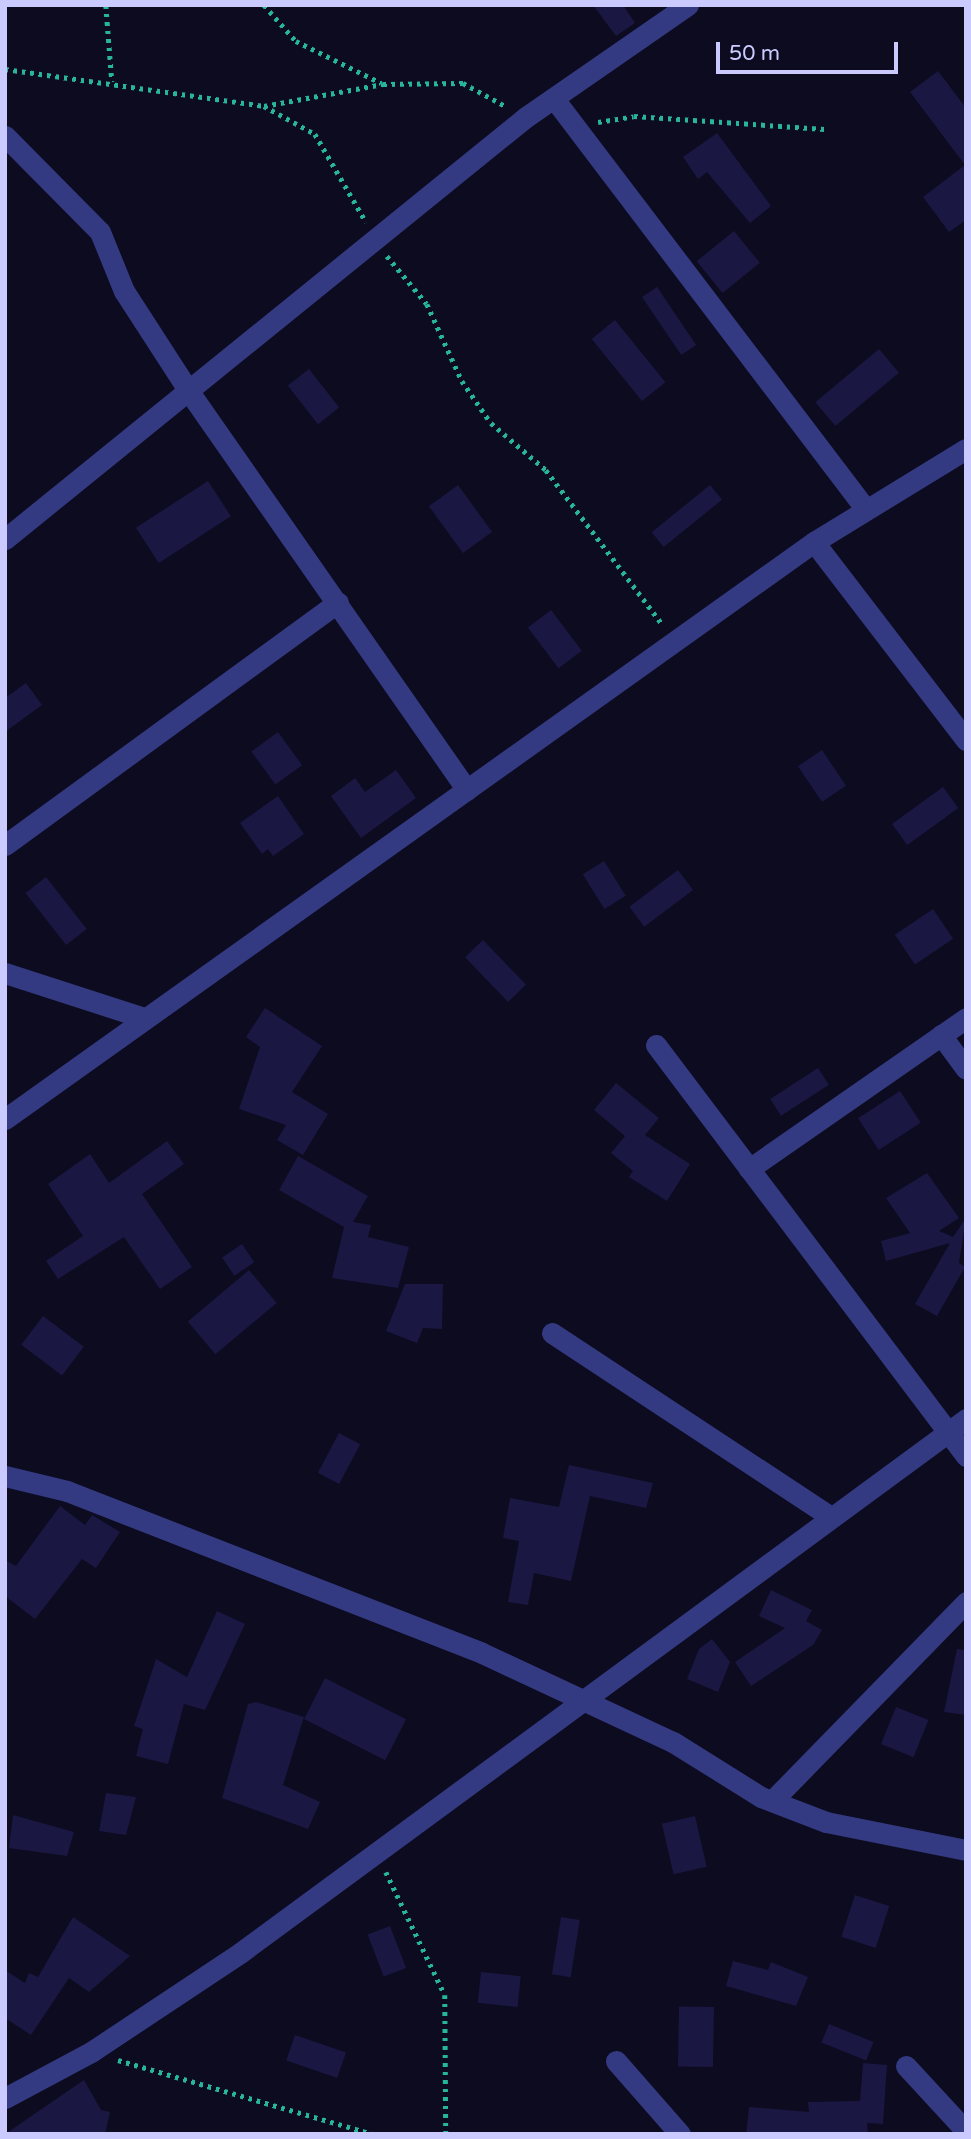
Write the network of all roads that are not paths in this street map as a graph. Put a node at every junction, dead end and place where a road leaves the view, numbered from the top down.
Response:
1 (688, 5) edge
2 (555, 100) junction
3 (5, 136) edge
4 (190, 393) junction
5 (966, 449) edge
6 (864, 507) junction
7 (5, 540) edge
8 (814, 542) junction
9 (338, 602) junction
10 (966, 740) edge
11 (467, 790) junction
12 (5, 845) edge
13 (5, 973) edge
14 (141, 1017) junction
15 (966, 1018) edge
16 (941, 1035) junction
17 (656, 1045) dead end
18 (966, 1069) edge
19 (5, 1119) edge
20 (749, 1169) junction
21 (552, 1333) dead end
22 (966, 1419) edge
23 (948, 1432) junction
24 (966, 1456) edge
25 (5, 1476) edge
26 (828, 1515) junction
27 (966, 1602) edge
28 (587, 1699) junction
29 (772, 1801) junction
30 (966, 1850) edge
31 (616, 2061) dead end
32 (906, 2066) dead end
33 (5, 2098) edge
34 (966, 2131) edge
35 (680, 2134) edge

1 - 2 street
2 - 4 street
2 - 6 street
3 - 4 street
4 - 7 street
4 - 9 street
5 - 6 street
6 - 8 street
8 - 10 street
8 - 11 street
9 - 11 street
9 - 12 street
11 - 14 street
13 - 14 street
14 - 19 street
15 - 16 street
16 - 18 street
16 - 20 street
17 - 20 street
20 - 23 street
21 - 26 street
22 - 23 street
23 - 24 street
23 - 26 street
25 - 28 street
26 - 28 street
27 - 29 street
28 - 29 street
28 - 33 street
29 - 30 street
31 - 35 street
32 - 34 street

